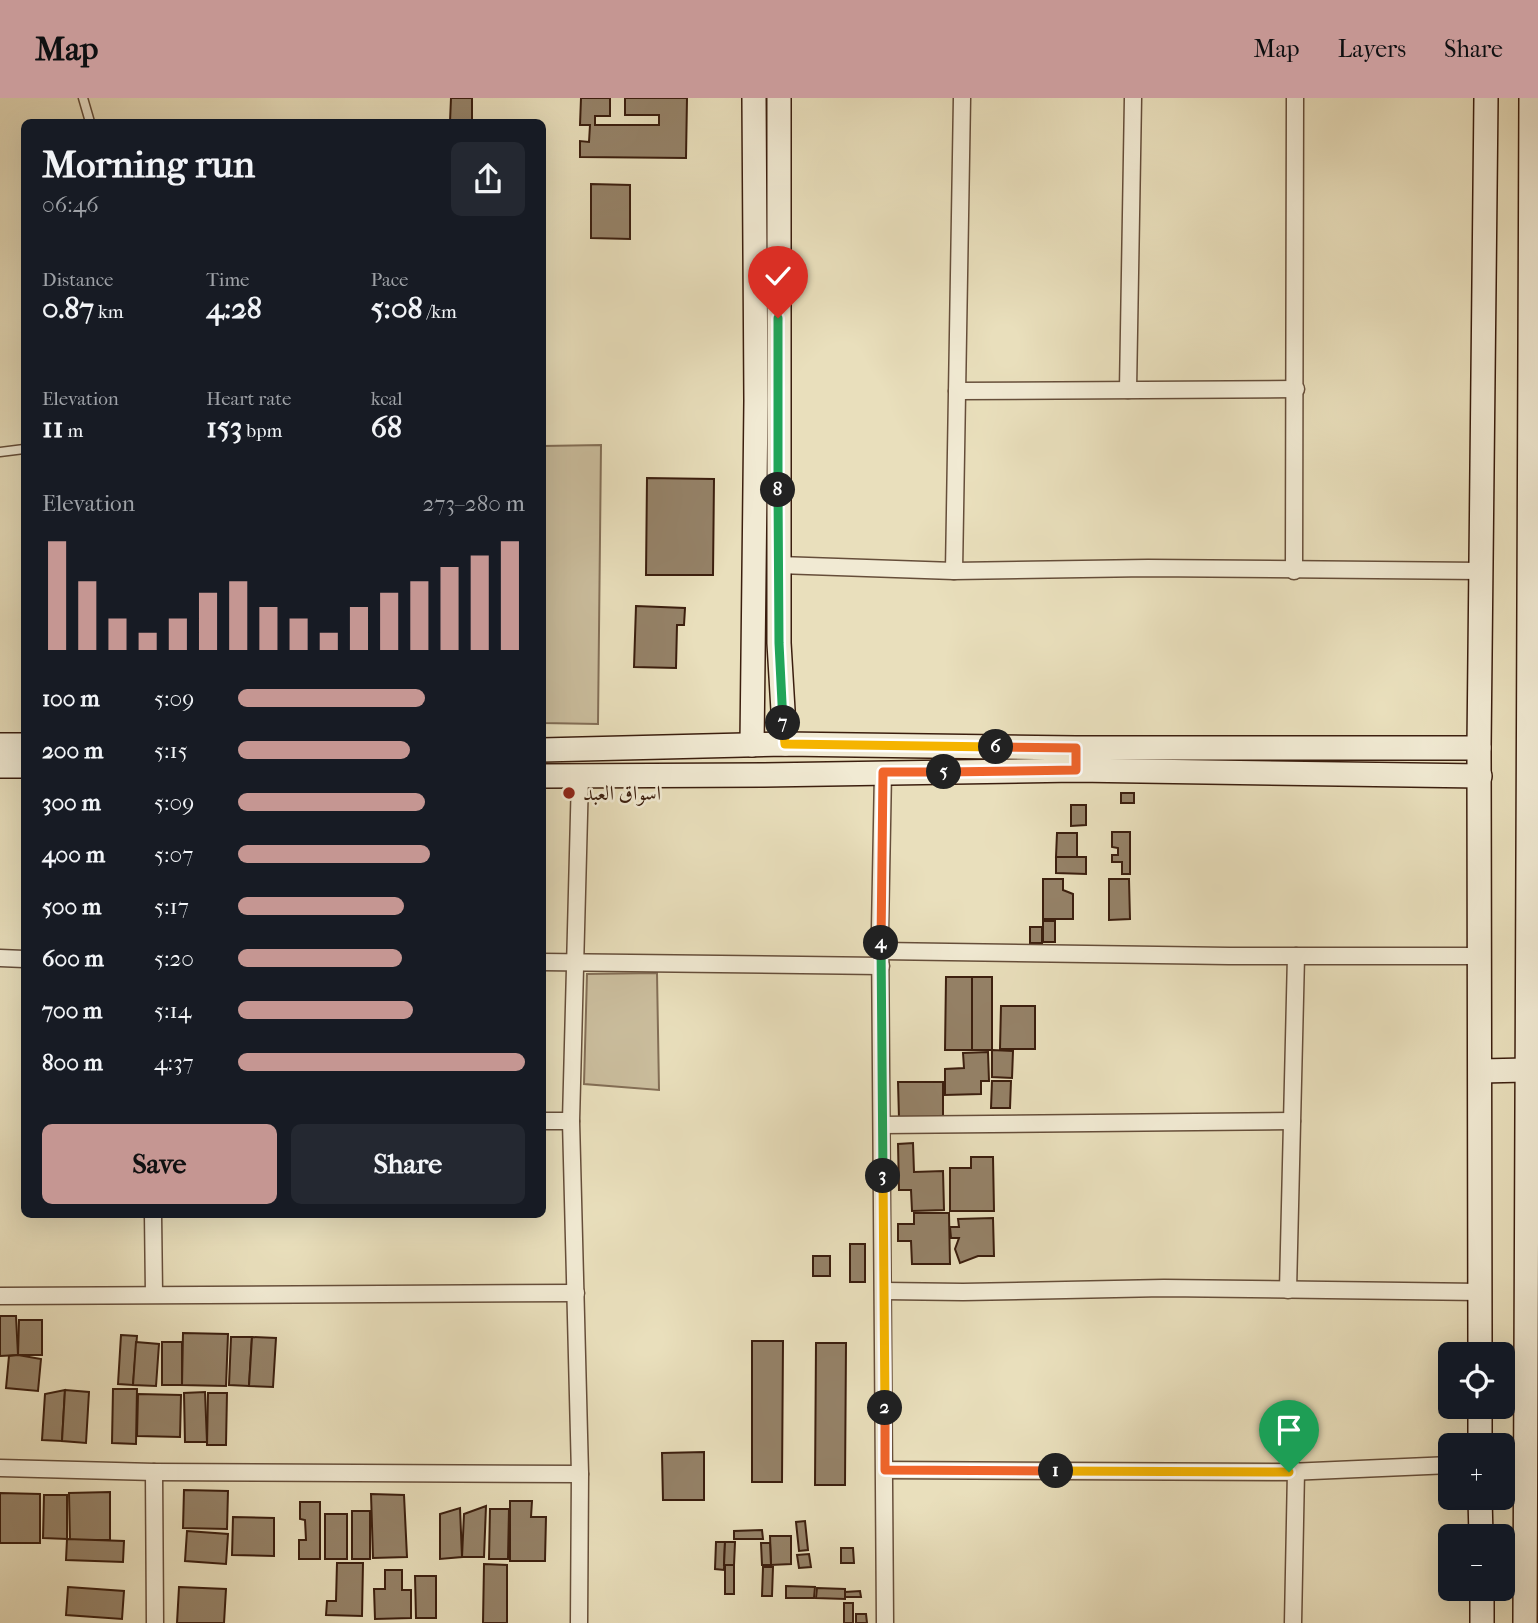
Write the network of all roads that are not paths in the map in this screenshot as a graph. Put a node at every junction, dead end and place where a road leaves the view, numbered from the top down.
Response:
1 (83, 98) edge
2 (962, 98) edge
3 (1133, 98) edge
4 (1295, 98) edge
5 (1486, 98) edge
6 (1531, 98) edge
7 (754, 101) edge
8 (779, 103) edge
9 (89, 119) edge
10 (755, 146) junction
11 (779, 146) junction
12 (1534, 361) edge
13 (1296, 389) junction
14 (1128, 390) junction
15 (957, 391) junction
16 (21, 449) edge
17 (0, 452) edge
18 (779, 565) junction
19 (1294, 570) junction
20 (954, 571) junction
21 (1482, 571) junction
22 (1533, 630) edge
23 (754, 642) junction
24 (779, 643) junction
25 (785, 744) junction
26 (0, 745) edge
27 (21, 745) edge
28 (752, 745) junction
29 (1479, 748) junction
30 (546, 750) edge
31 (1534, 756) edge
32 (1076, 759) junction
33 (0, 766) edge
34 (21, 766) edge
35 (883, 772) junction
36 (546, 776) edge
37 (1480, 776) junction
38 (580, 777) junction
39 (1296, 956) junction
40 (1480, 956) junction
41 (0, 958) edge
42 (21, 958) edge
43 (881, 959) junction
44 (546, 962) edge
45 (575, 962) junction
46 (1532, 1024) edge
47 (1527, 1070) junction
48 (1480, 1071) junction
49 (546, 1121) edge
50 (571, 1121) junction
51 (1292, 1121) junction
52 (883, 1125) junction
53 (152, 1218) edge
54 (1288, 1290) junction
55 (884, 1291) junction
56 (1480, 1292) junction
57 (576, 1293) junction
58 (154, 1294) junction
59 (0, 1296) edge
60 (1480, 1342) edge
61 (1532, 1351) edge
62 (1532, 1413) edge
63 (1438, 1466) edge
64 (0, 1468) edge
65 (885, 1470) junction
66 (1296, 1471) junction
67 (154, 1472) junction
68 (580, 1474) junction
69 (1482, 1601) edge
70 (155, 1623) edge
71 (579, 1623) edge
72 (885, 1623) edge
73 (1293, 1623) edge
74 (1482, 1623) edge
75 (1525, 1623) edge

1 - 9 lane
2 - 15 street
3 - 14 street
4 - 13 street
5 - 21 street
6 - 12 street
7 - 8 street
7 - 10 street
8 - 11 street
10 - 11 street
10 - 23 street
11 - 18 street
12 - 22 street
13 - 14 street
13 - 19 street
14 - 15 street
15 - 20 street
16 - 17 lane
18 - 20 street
18 - 24 street
19 - 20 street
19 - 21 street
21 - 29 street
22 - 31 street
23 - 24 street
23 - 28 street
24 - 25 street
25 - 28 street
25 - 32 street
26 - 27 street
28 - 30 street
29 - 32 street
29 - 37 street
31 - 46 street
32 - 35 street
32 - 37 street
33 - 34 street
35 - 38 street
35 - 43 street
36 - 38 street
37 - 40 street
38 - 45 street
39 - 40 street
39 - 43 street
39 - 51 street
40 - 48 street
41 - 42 street
43 - 45 street
43 - 52 street
44 - 45 street
45 - 50 street
46 - 47 street
47 - 48 street
47 - 61 street
48 - 56 street
49 - 50 street
50 - 57 street
51 - 52 street
51 - 54 street
52 - 55 street
53 - 58 street
54 - 55 street
54 - 56 street
55 - 65 street
56 - 60 street
57 - 58 street
57 - 68 street
58 - 59 street
61 - 62 street
62 - 75 street
63 - 66 street
64 - 67 street
65 - 66 street
65 - 72 street
66 - 73 street
67 - 68 street
67 - 70 street
68 - 71 street
69 - 74 street

